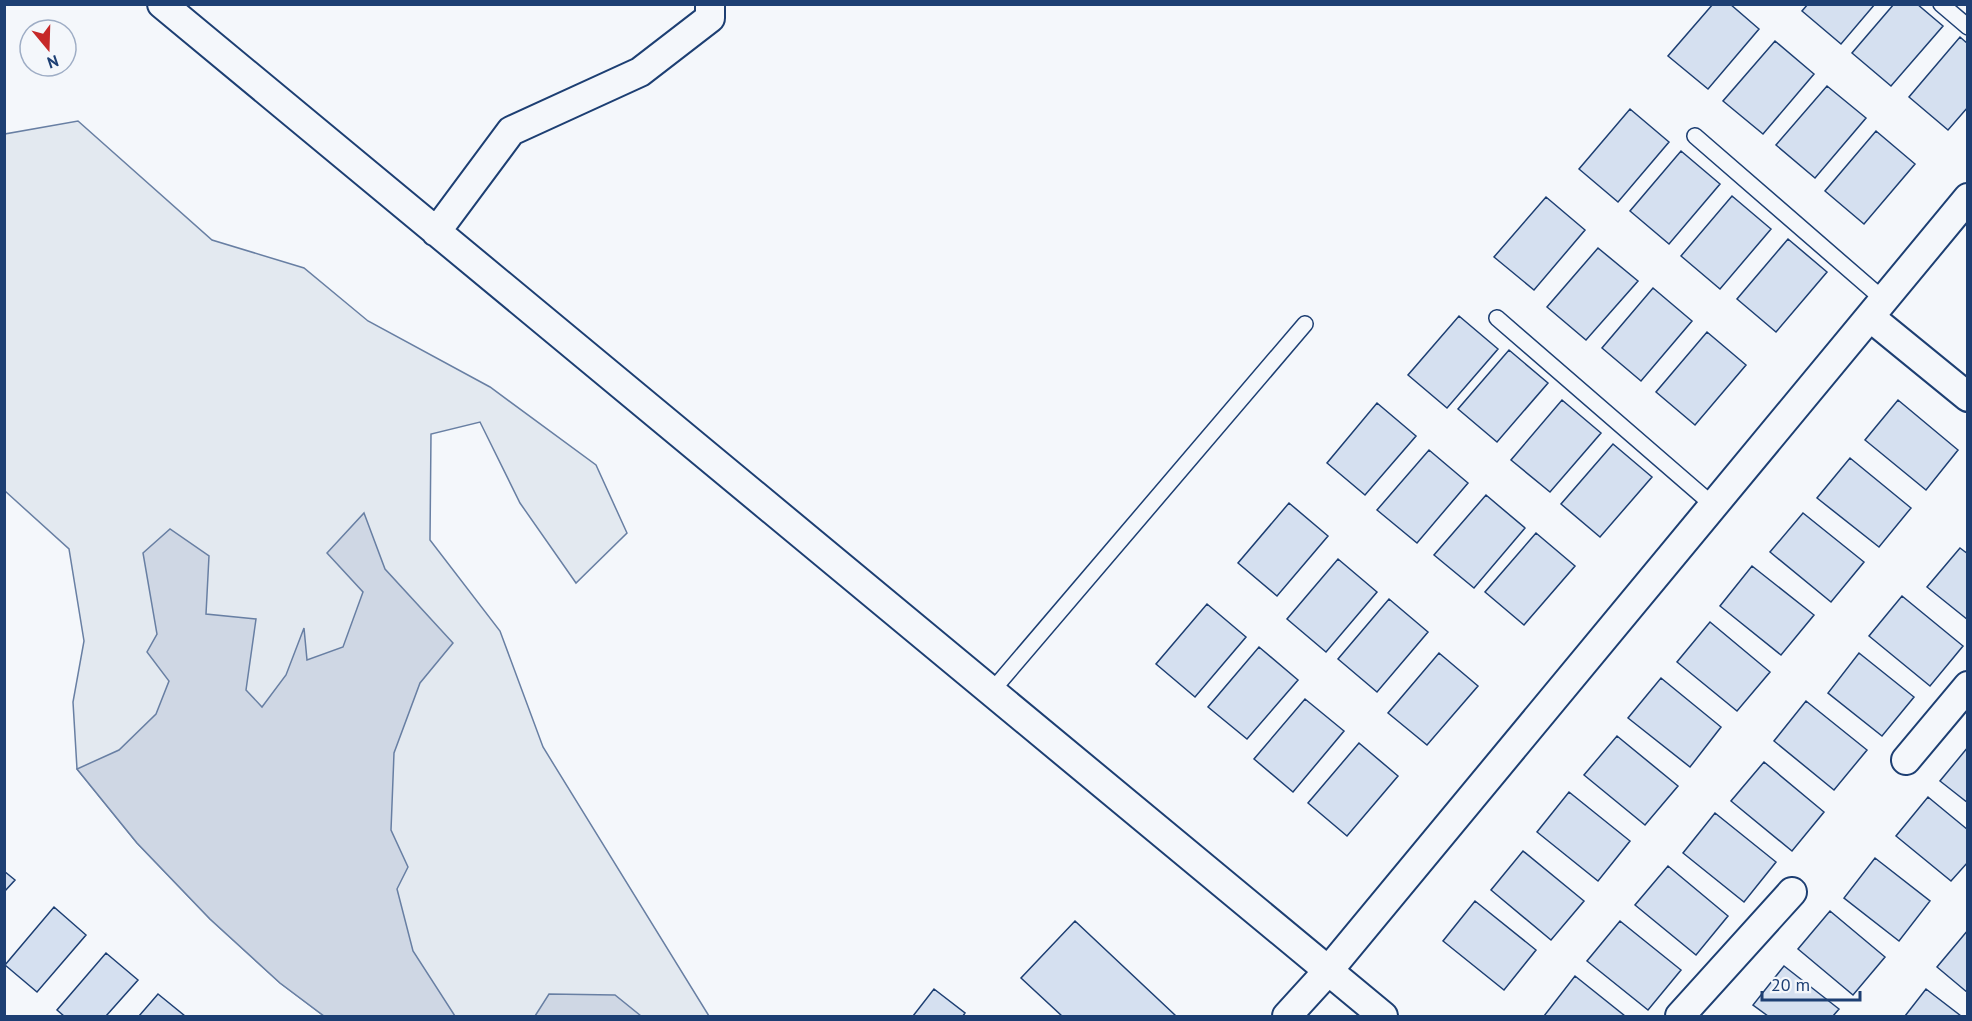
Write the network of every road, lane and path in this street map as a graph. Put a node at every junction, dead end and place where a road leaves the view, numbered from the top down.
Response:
1 (162, 4) edge
2 (710, 4) edge
3 (1941, 4) edge
4 (1968, 27) edge
5 (1695, 136) dead end
6 (1968, 198) edge
7 (436, 232) junction
8 (1877, 308) junction
9 (1497, 318) dead end
10 (1305, 324) dead end
11 (1968, 397) edge
12 (1714, 506) junction
13 (1968, 686) edge
14 (991, 692) junction
15 (1906, 760) dead end
16 (1792, 892) dead end
17 (1328, 971) junction
18 (1287, 1017) edge
19 (1383, 1017) edge
20 (1680, 1017) edge

1 - 7 street
2 - 7 street
3 - 4 lane
5 - 8 lane
6 - 8 street
7 - 14 street
8 - 11 street
8 - 12 street
9 - 12 lane
10 - 14 lane
12 - 17 street
13 - 15 street
14 - 17 street
16 - 20 street
17 - 18 street
17 - 19 street

